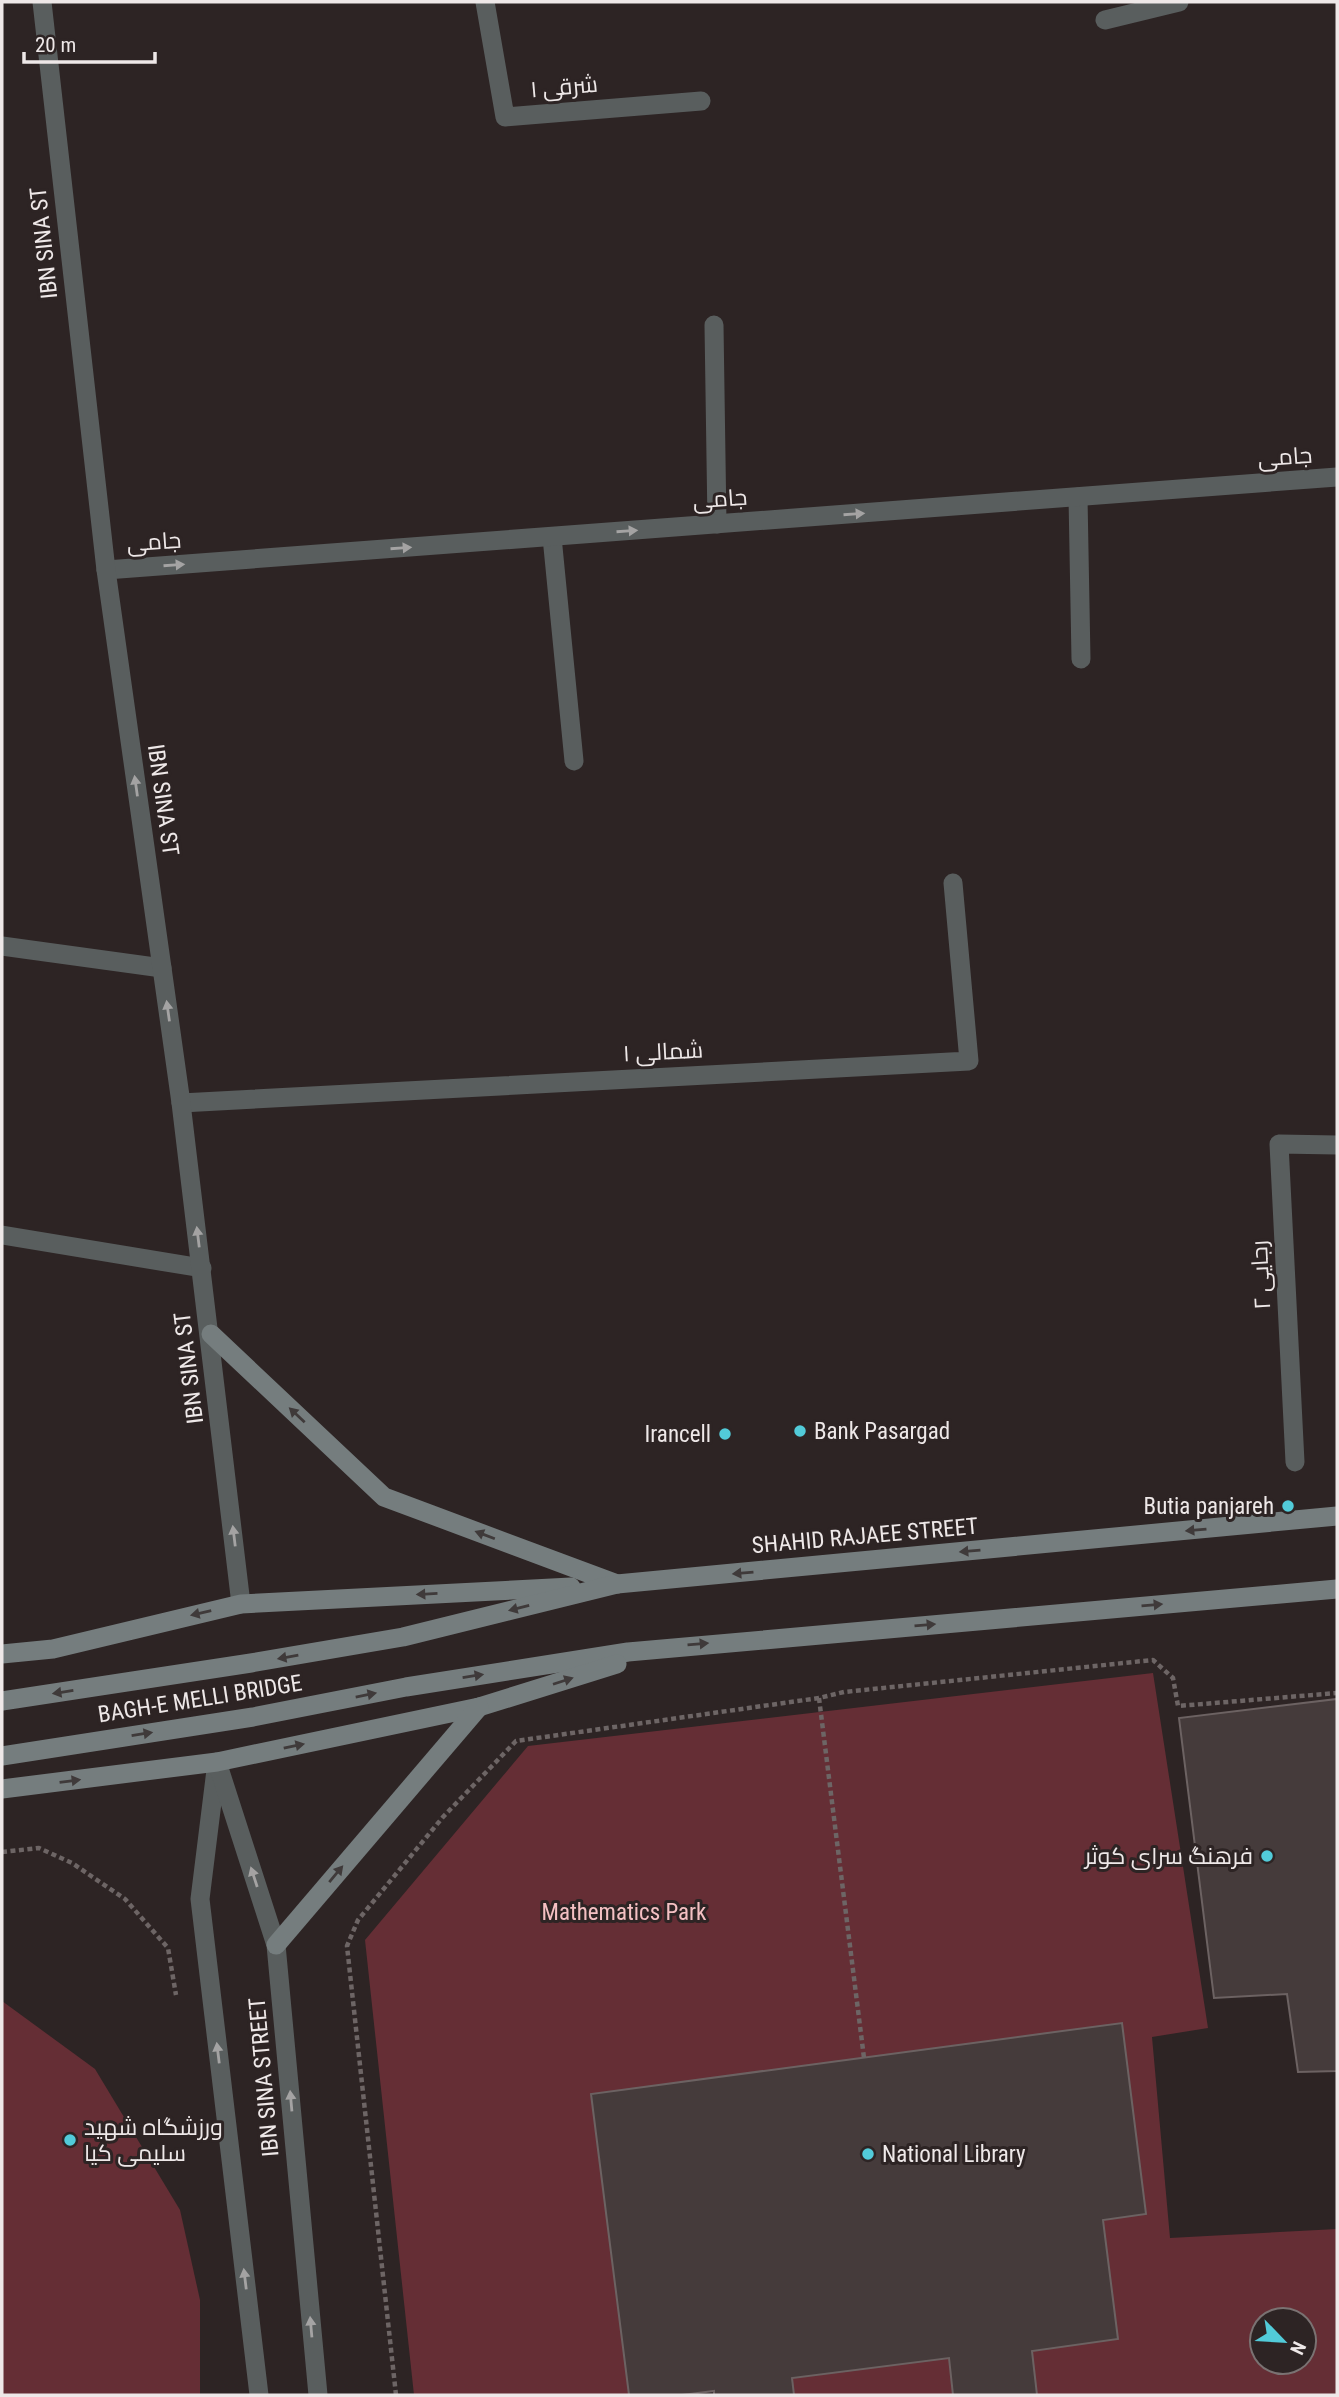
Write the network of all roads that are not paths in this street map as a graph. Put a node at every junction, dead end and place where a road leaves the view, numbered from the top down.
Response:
1 (42, 2) edge
2 (485, 2) edge
3 (1180, 2) edge
4 (1105, 20) dead end
5 (701, 101) dead end
6 (714, 325) dead end
7 (1337, 477) edge
8 (1078, 497) junction
9 (717, 524) junction
10 (552, 537) junction
11 (106, 570) junction
12 (1081, 659) dead end
13 (575, 761) dead end
14 (953, 883) dead end
15 (2, 946) edge
16 (162, 968) junction
17 (181, 1102) junction
18 (1337, 1145) edge
19 (2, 1235) edge
20 (202, 1268) junction
21 (211, 1334) junction
22 (1295, 1462) dead end
23 (1337, 1516) edge
24 (617, 1584) junction
25 (1337, 1589) edge
26 (241, 1604) junction
27 (403, 1637) joint
28 (669, 1647) junction
29 (2, 1654) edge
30 (2, 1701) edge
31 (479, 1707) junction
32 (2, 1756) edge
33 (217, 1762) junction
34 (2, 1788) edge
35 (276, 1945) junction
36 (259, 2395) edge
37 (318, 2395) edge

1 - 11 street, IBN SINA ST
2 - 5 street, شرقی ۱
3 - 4 street
6 - 9 street
7 - 8 street, جامی
9 -> 8 street, جامی
8 - 12 street
10 -> 9 street, جامی
11 -> 10 street, جامی
10 - 13 street
16 -> 11 street, IBN SINA ST
14 - 17 street, شمالی ۱
15 - 16 street
17 -> 16 street, IBN SINA ST
20 -> 17 street, IBN SINA ST
18 - 22 street, رجایی ۲
19 - 20 street
20 - 21 street, IBN SINA ST
24 -> 21 main road
26 -> 21 street, IBN SINA ST
23 -> 24 main road, SHAHID RAJAEE STREET
24 -> 26 main road
24 -> 27 main road, SHAHID RAJAEE STREET
28 -> 25 main road
26 -> 29 main road
27 -> 30 main road, BAGH-E MELLI BRIDGE
31 -> 28 main road
32 -> 28 main road, BAGH-E MELLI BRIDGE
33 -> 31 main road
35 -> 31 main road
34 -> 33 main road
35 -> 33 street, IBN SINA STREET
36 -> 33 street
37 -> 35 street, IBN SINA STREET

